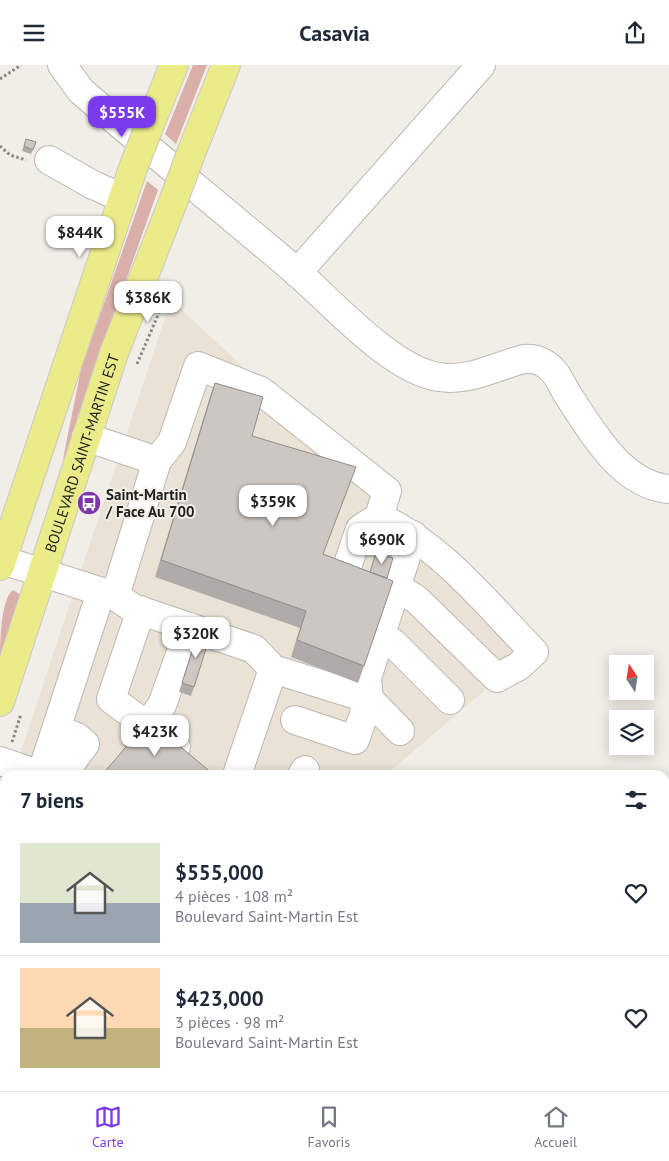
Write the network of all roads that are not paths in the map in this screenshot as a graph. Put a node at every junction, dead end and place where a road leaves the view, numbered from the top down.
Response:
1 (62, 65) edge
2 (174, 65) edge
3 (226, 65) edge
4 (481, 65) edge
5 (49, 160) road end
6 (123, 198) junction
7 (297, 273) junction
8 (86, 437) junction
9 (157, 461) junction
10 (669, 489) edge
11 (379, 517) junction
12 (413, 535) junction
13 (1, 563) edge
14 (346, 570) edge
15 (42, 573) junction
16 (396, 587) junction
17 (108, 594) junction
18 (141, 610) junction
19 (190, 627) junction
20 (381, 635) junction
21 (272, 669) junction
22 (369, 699) junction
23 (450, 700) dead end
24 (0, 702) edge
25 (295, 721) dead end
26 (147, 726) junction
27 (400, 731) dead end
28 (193, 759) edge
29 (0, 761) edge
30 (26, 770) edge
31 (43, 770) edge
32 (244, 770) edge
33 (6, 1091) edge
34 (22, 1091) edge

1 - 7 lane
2 - 6 main road, bridge
3 - 8 main road, BOULEVARD SAINT-MARTIN EST, bridge
4 - 7 lane
5 - 6 lane
6 - 13 main road
7 - 10 lane
8 - 9 lane
8 - 15 main road, BOULEVARD SAINT-MARTIN EST
9 - 11 lane
9 - 17 lane
11 - 12 lane
11 - 14 lane
12 - 16 lane
12 - 16 lane
13 - 15 lane
15 - 17 lane
15 - 24 main road, BOULEVARD SAINT-MARTIN EST
16 - 20 lane
17 - 18 lane
17 - 31 lane
18 - 19 lane
18 - 26 lane
19 - 21 lane
19 - 26 lane
20 - 22 lane
20 - 23 lane
21 - 22 lane
21 - 32 lane
22 - 25 lane
22 - 27 lane
26 - 28 lane
29 - 30 lane
33 - 34 lane

